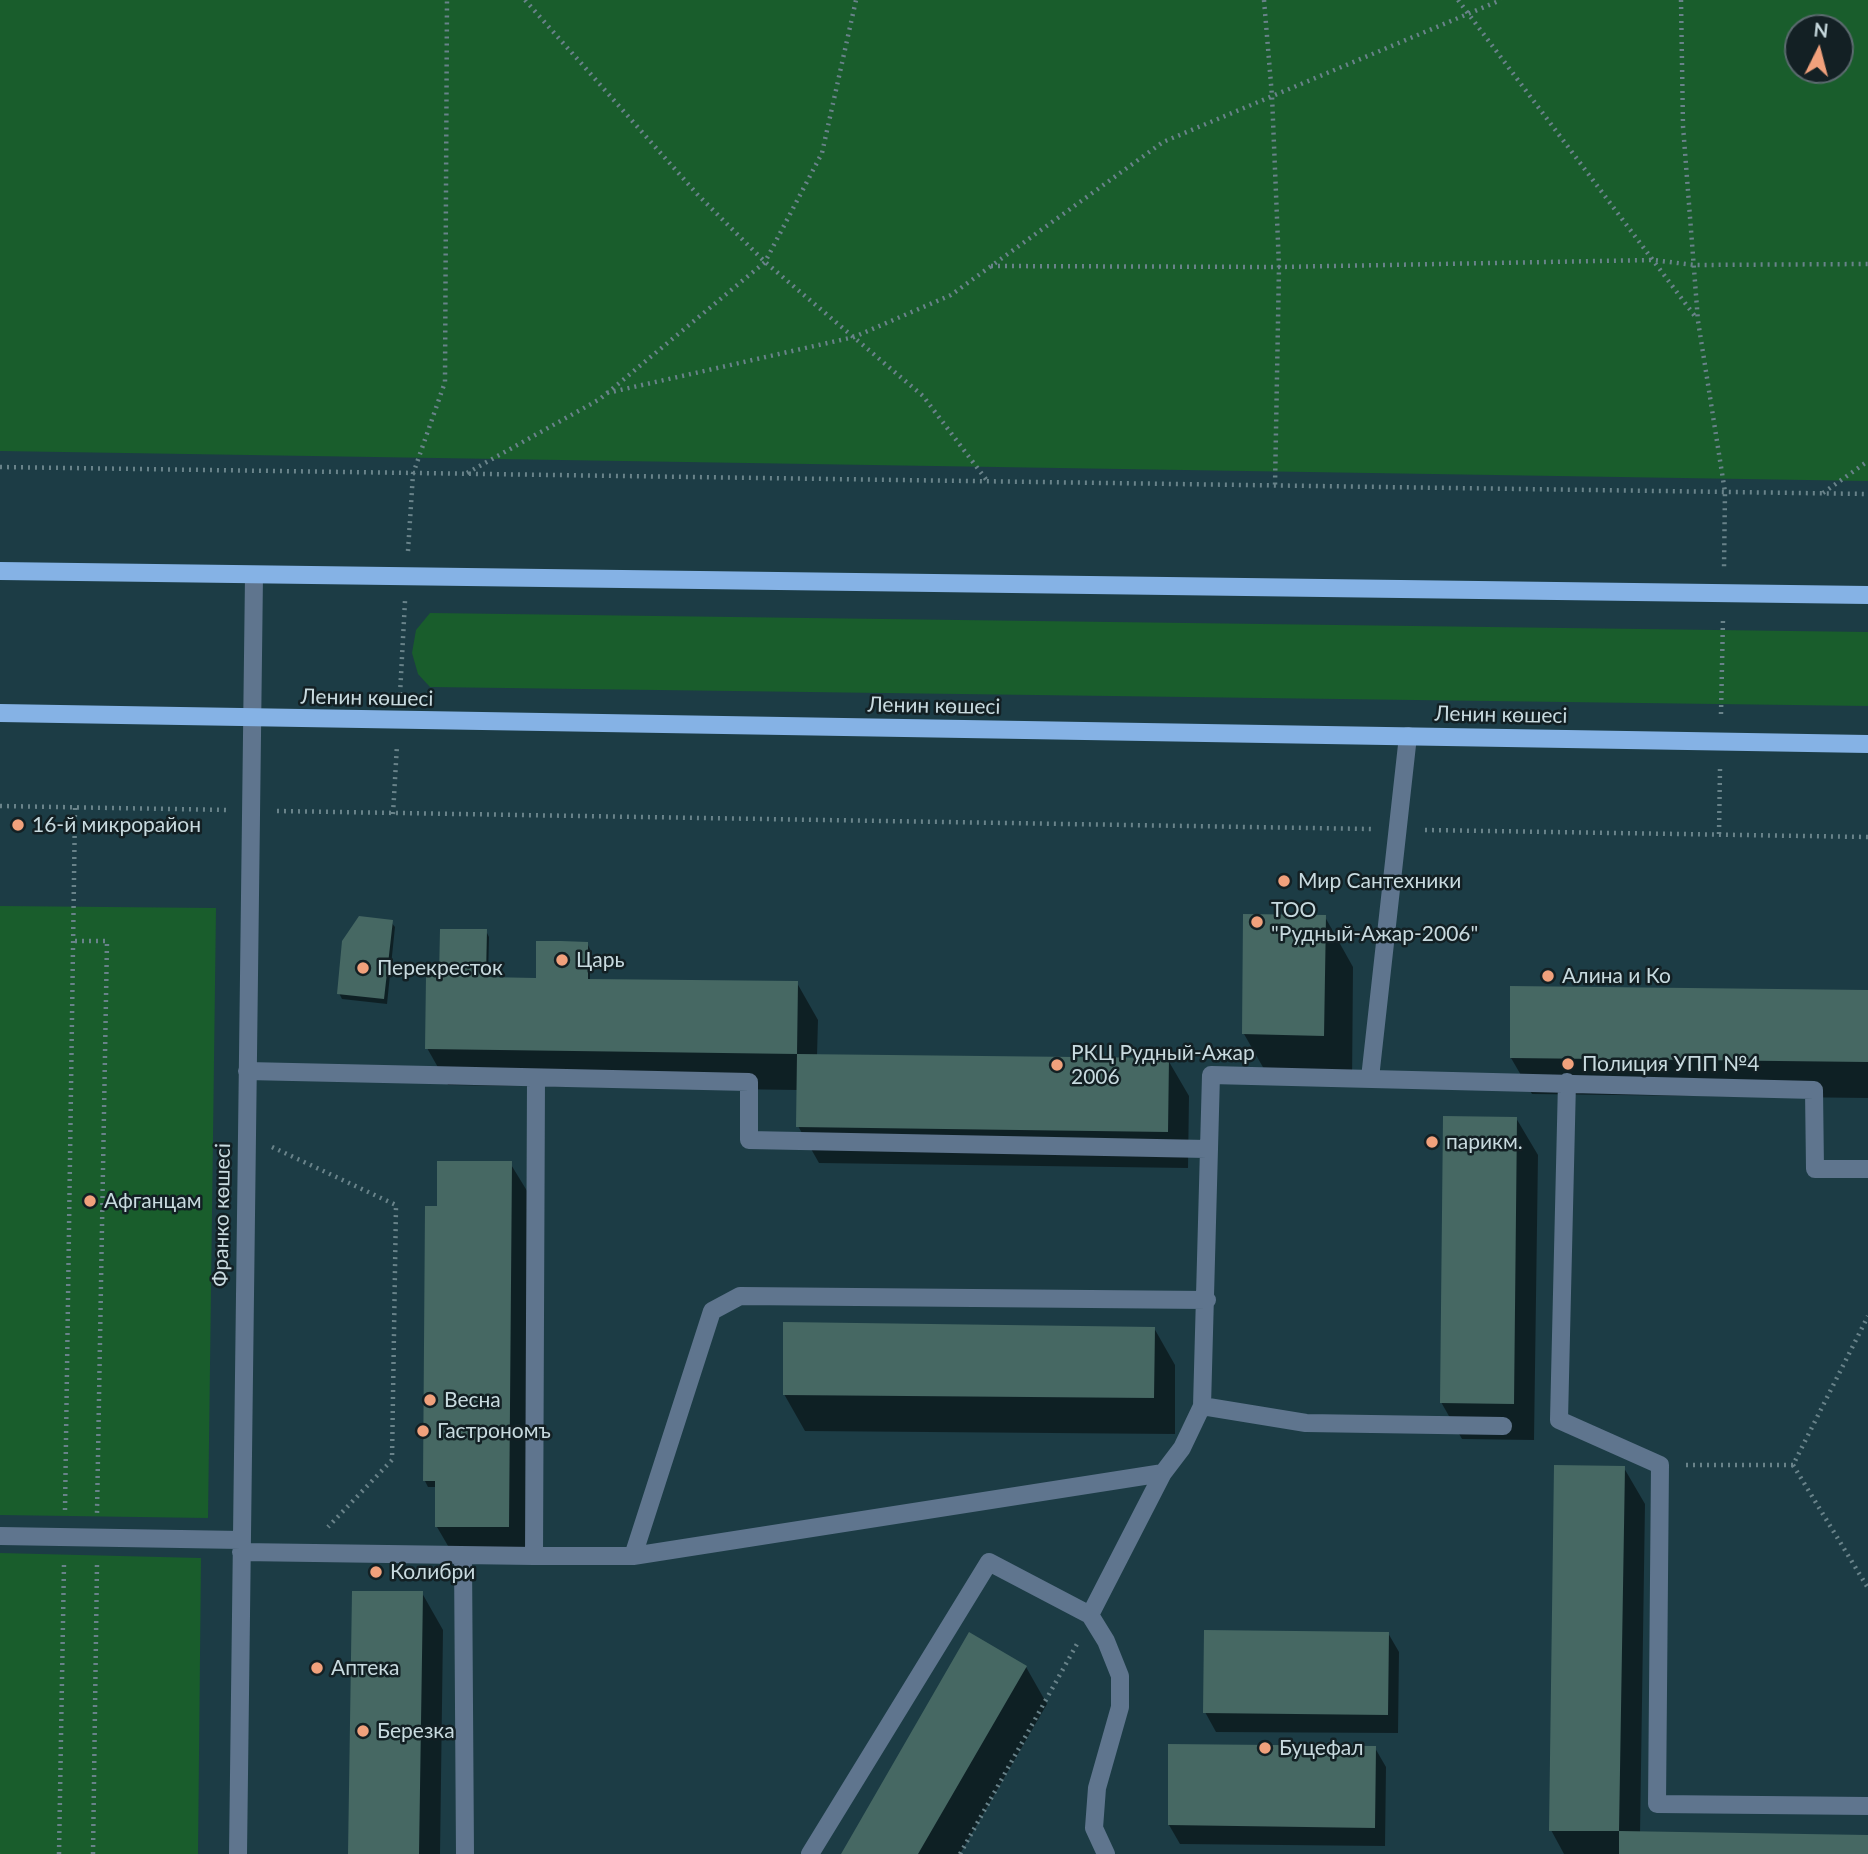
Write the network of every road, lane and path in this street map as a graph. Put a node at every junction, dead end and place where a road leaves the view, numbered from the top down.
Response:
1 (447, 0) edge
2 (525, 0) edge
3 (856, 0) edge
4 (1264, 0) edge
5 (1458, 0) edge
6 (1501, 0) edge
7 (1681, 0) edge
8 (1469, 13) junction
9 (1272, 96) junction
10 (1653, 260) junction
11 (765, 262) junction
12 (1868, 264) edge
13 (1694, 265) junction
14 (990, 267) junction
15 (1279, 267) junction
16 (1698, 321) junction
17 (854, 337) junction
18 (607, 393) junction
19 (1868, 461) edge
20 (0, 467) edge
21 (413, 474) junction
22 (465, 475) junction
23 (988, 482) junction
24 (1275, 486) junction
25 (1725, 492) junction
26 (1823, 494) junction
27 (1868, 494) edge
28 (0, 571) edge
29 (254, 576) junction
30 (407, 578) junction
31 (1723, 593) junction
32 (1868, 595) edge
33 (0, 713) edge
34 (252, 719) junction
35 (398, 721) junction
36 (1408, 736) junction
37 (1720, 741) junction
38 (1868, 744) edge
39 (0, 806) edge
40 (75, 808) junction
41 (251, 811) junction
42 (393, 814) junction
43 (1397, 830) junction
44 (1718, 834) junction
45 (1868, 837) edge
46 (75, 941) junction
47 (247, 1071) junction
48 (1370, 1078) junction
49 (536, 1079) junction
50 (1567, 1082) junction
51 (246, 1135) junction
52 (1208, 1149) junction
53 (1868, 1169) edge
54 (1207, 1300) junction
55 (1868, 1316) edge
56 (1202, 1406) junction
57 (1503, 1426) dead end
58 (1660, 1465) junction
59 (1793, 1465) junction
60 (1163, 1473) junction
61 (0, 1536) edge
62 (64, 1537) junction
63 (97, 1538) junction
64 (241, 1546) junction
65 (303, 1553) junction
66 (463, 1556) junction
67 (534, 1556) junction
68 (633, 1556) junction
69 (1868, 1588) edge
70 (1090, 1615) junction
71 (1868, 1806) edge
72 (59, 1854) edge
73 (93, 1854) edge
74 (238, 1854) edge
75 (465, 1854) edge
76 (810, 1854) edge
77 (960, 1854) edge
78 (1106, 1854) edge

1 - 21 path
2 - 11 path
3 - 11 path
4 - 9 path
5 - 8 path
6 - 8 path
7 - 13 path
8 - 9 path
8 - 10 path
9 - 14 path
9 - 15 path
10 - 13 path
10 - 15 path
10 - 16 path
11 - 17 path
11 - 18 path
12 - 13 path
13 - 16 path
14 - 15 path
14 - 17 path
15 - 24 path
16 - 25 path
17 - 18 path
17 - 23 path
18 - 22 path
19 - 26 path
20 - 21 path
21 - 22 path
21 - 30 path
22 - 23 path
23 - 24 path
24 - 25 path
25 - 26 path
25 - 31 path
26 - 27 path
28 - 29 main road
29 - 30 main road
29 - 34 street, Франко көшесі
30 - 31 main road
30 - 35 path
31 - 32 main road
31 - 37 path
33 - 34 main road, Ленин көшесі
34 - 35 main road, Ленин көшесі
34 - 41 street, Франко көшесі
35 - 36 main road, Ленин көшесі
35 - 42 path
36 - 37 main road, Ленин көшесі
36 - 43 street
37 - 38 main road, Ленин көшесі
37 - 44 path
39 - 40 path
40 - 41 path
40 - 46 path
41 - 42 path
41 - 47 street, Франко көшесі
42 - 43 path
43 - 44 path
43 - 48 street
44 - 45 path
46 - 62 path
46 - 63 path
47 - 49 street
47 - 51 street, Франко көшесі
48 - 50 street
48 - 52 street
49 - 52 street
49 - 67 street
50 - 53 street
50 - 58 street
51 - 64 street, Франко көшесі
51 - 65 path
52 - 54 street
54 - 56 street
54 - 68 street
55 - 59 path
56 - 57 street
56 - 60 street
58 - 59 path
58 - 71 street
59 - 69 path
60 - 68 street
60 - 70 street
61 - 62 street
62 - 63 street
62 - 72 path
63 - 64 street
63 - 73 path
64 - 65 street
64 - 74 street, Франко көшесі
65 - 66 street
66 - 67 street
66 - 75 street
67 - 68 street
70 - 76 street
70 - 77 path
70 - 78 street

